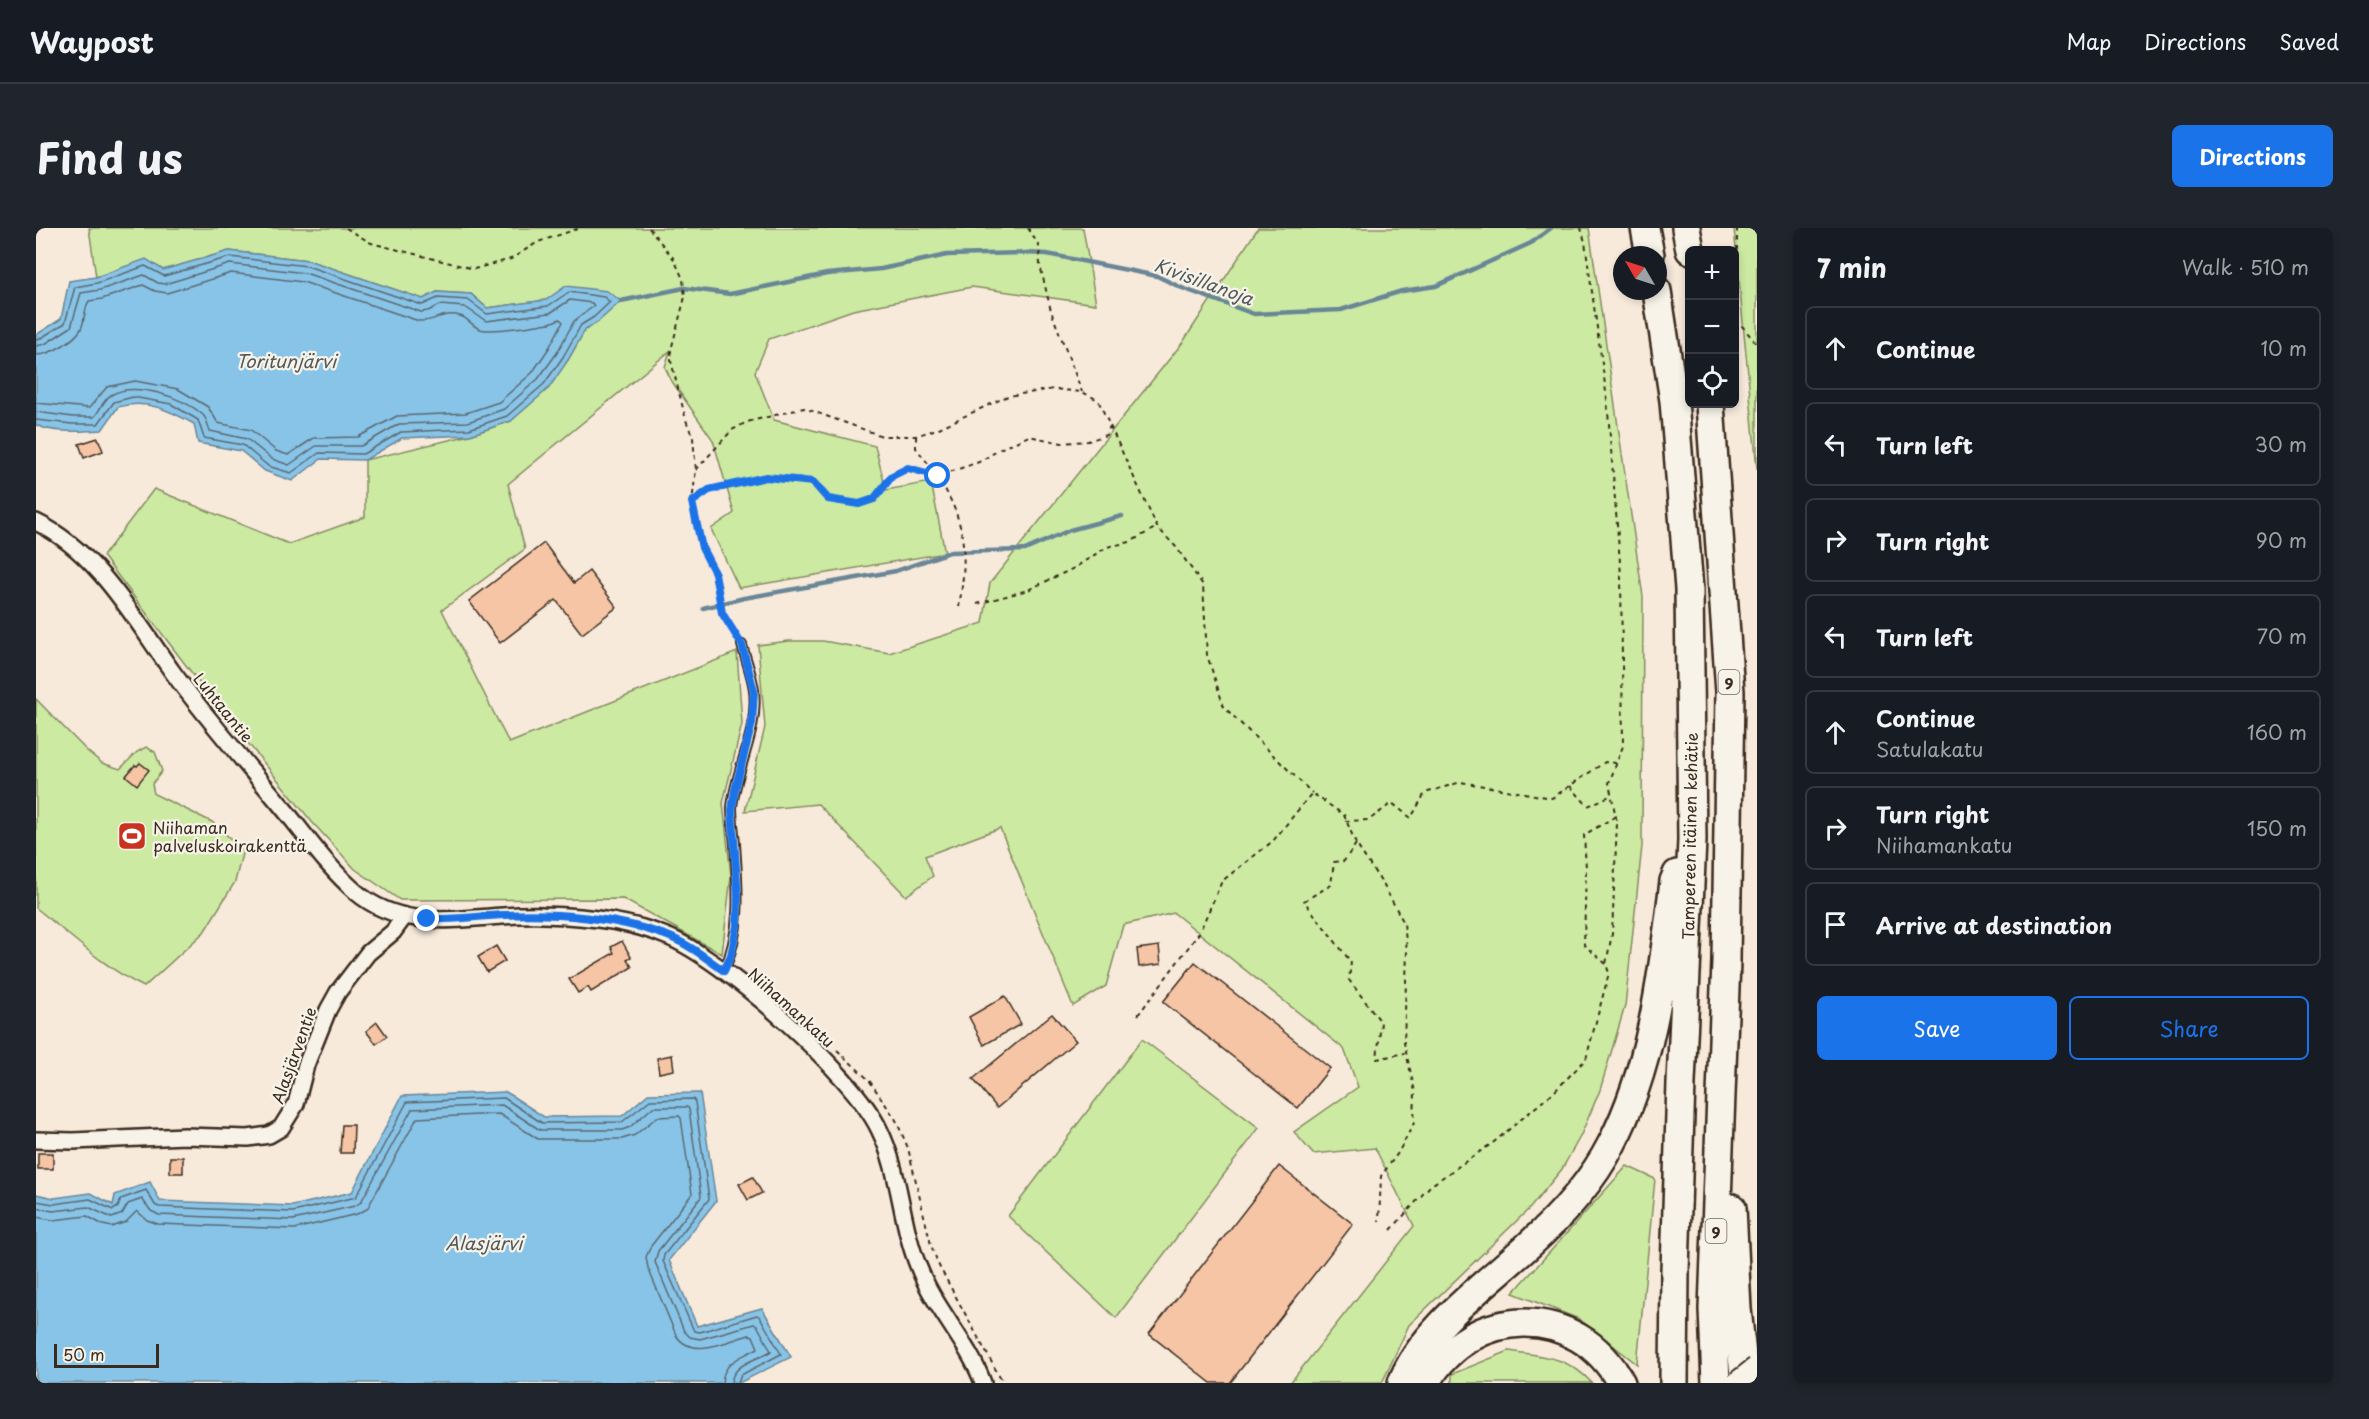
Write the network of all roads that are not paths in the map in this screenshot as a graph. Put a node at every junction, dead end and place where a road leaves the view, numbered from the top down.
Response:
1 (1645, 228) edge
2 (1686, 228) edge
3 (1648, 246) edge
4 (1689, 246) edge
5 (1658, 300) edge
6 (1710, 408) edge
7 (36, 522) edge
8 (742, 645) road end
9 (1692, 840) junction
10 (387, 912) joint
11 (404, 917) junction
12 (724, 971) junction
13 (1721, 1079) junction
14 (36, 1140) edge
15 (1757, 1369) edge
16 (983, 1383) edge
17 (1402, 1383) edge
18 (1426, 1383) edge
19 (1621, 1383) edge
20 (1674, 1383) edge
21 (1716, 1383) edge
22 (1739, 1383) edge
23 (1745, 1383) edge

1 - 3 highway
2 - 4 highway
5 - 9 highway, Tampereen itäinen kehätie
6 - 13 highway, 9
7 - 10 street, Luhtaantie
8 - 12 lane
9 - 17 highway
9 - 20 highway, Tampereen itäinen kehätie
10 - 11 street, Niihamankatu
11 - 12 street, Niihamankatu
11 - 14 street, Alasjärventie
12 - 16 street, Niihamankatu
13 - 21 highway, 9
13 - 23 highway
15 - 22 highway, bridge
18 - 19 highway

